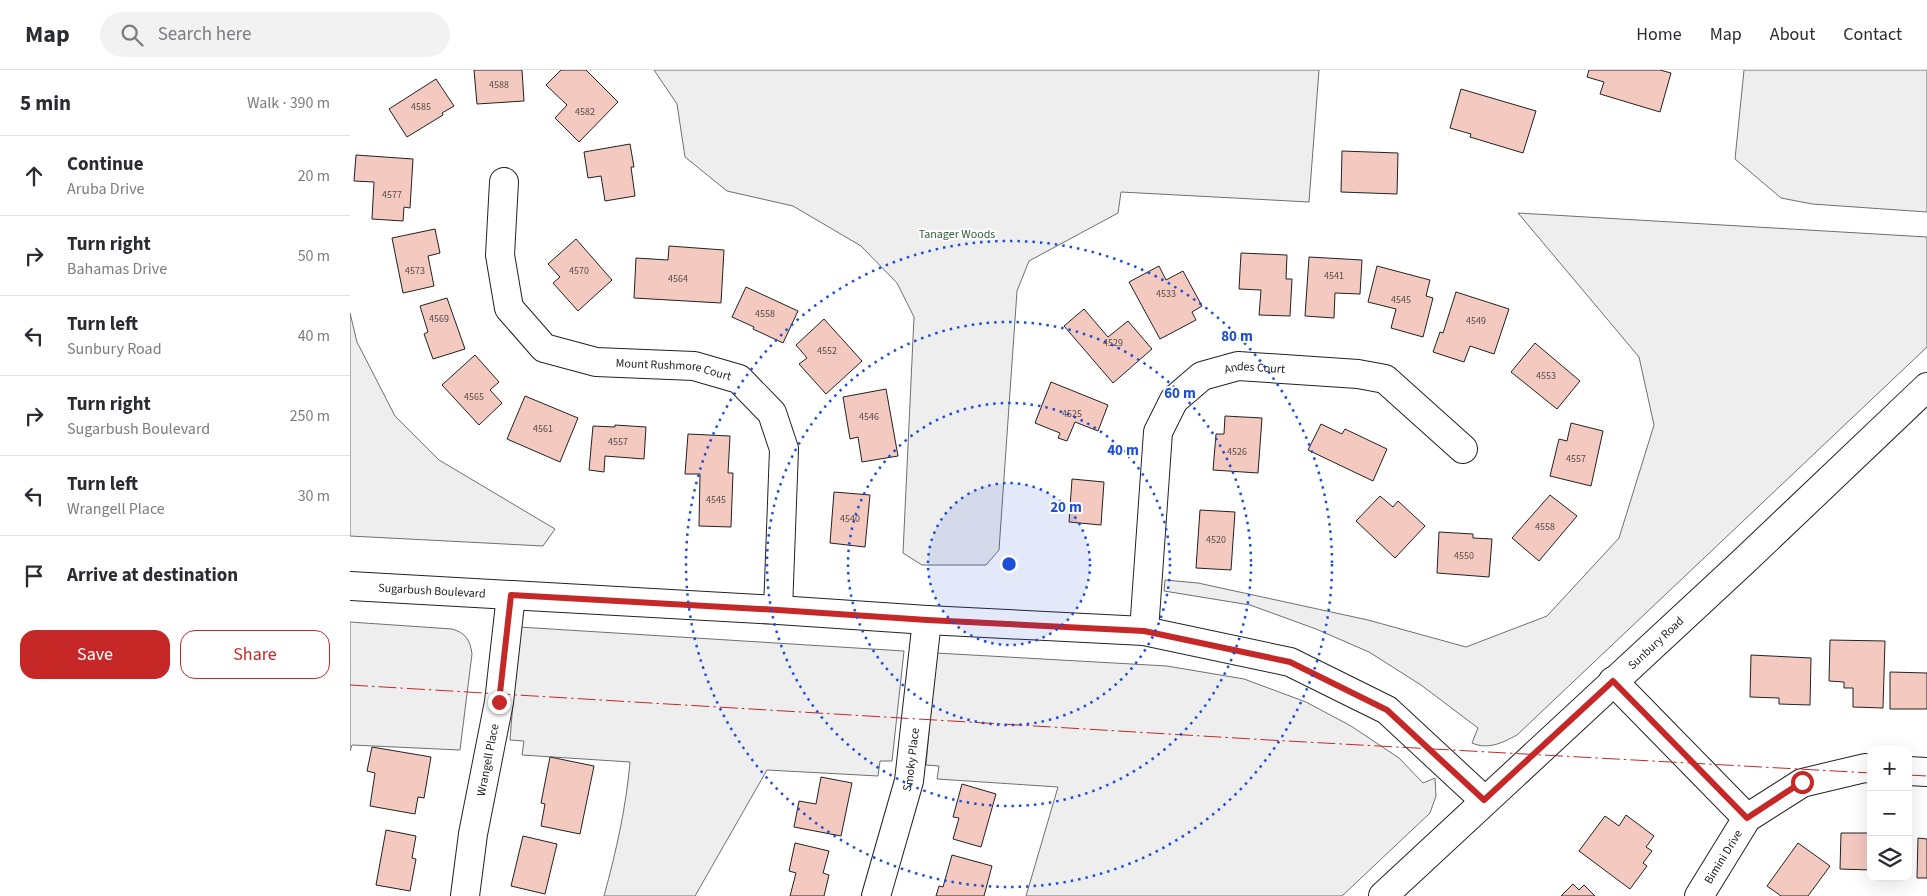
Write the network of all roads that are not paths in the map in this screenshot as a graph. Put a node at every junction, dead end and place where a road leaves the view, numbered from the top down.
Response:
1 (504, 182) dead end
2 (1927, 388) edge
3 (1463, 449) dead end
4 (350, 586) edge
5 (511, 595) junction
6 (778, 610) junction
7 (927, 620) junction
8 (1144, 631) junction
9 (1613, 681) junction
10 (1867, 768) edge
11 (1912, 771) edge
12 (1927, 772) edge
13 (1484, 800) junction
14 (1747, 818) junction
15 (464, 896) edge
16 (876, 896) edge
17 (1383, 896) edge
18 (1699, 896) edge

1 - 6 street, Mount Rushmore Court
2 - 9 street, Sunbury Road
3 - 8 street, Andes Court
4 - 5 street, Sugarbush Boulevard
5 - 6 street, Sugarbush Boulevard
5 - 15 street, Wrangell Place
6 - 7 street, Sugarbush Boulevard
7 - 8 street, Sugarbush Boulevard
7 - 16 street, Smoky Place
8 - 13 street, Sugarbush Boulevard
9 - 13 street, Sunbury Road
9 - 14 street
10 - 14 street
11 - 12 street
13 - 17 street, Sunbury Road
14 - 18 street, Bimini Drive

